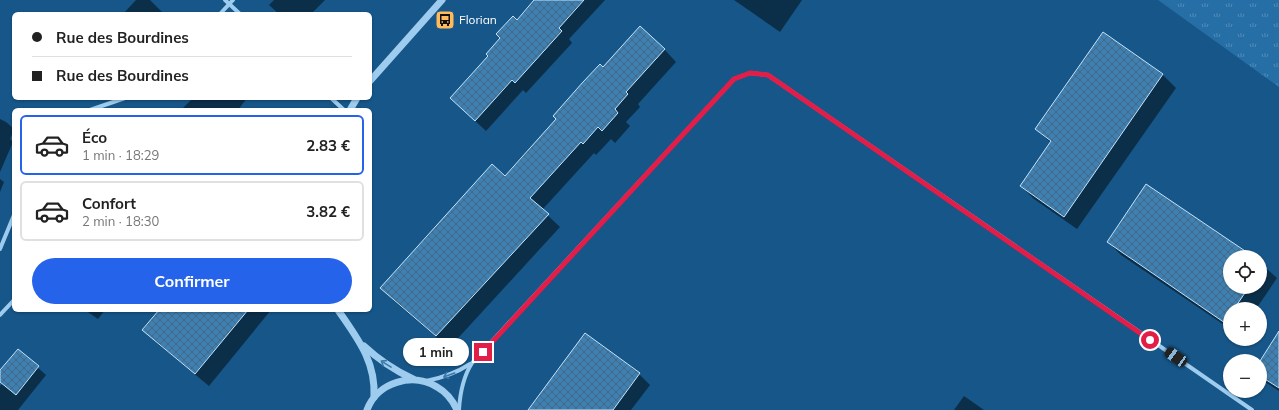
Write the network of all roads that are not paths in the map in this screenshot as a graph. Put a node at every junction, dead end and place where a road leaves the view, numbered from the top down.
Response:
1 (225, 0) edge
2 (233, 0) edge
3 (442, 0) edge
4 (229, 4) junction
5 (222, 12) edge
6 (238, 12) edge
7 (372, 79) edge
8 (119, 100) edge
9 (333, 100) edge
10 (96, 108) edge
11 (342, 108) edge
12 (12, 220) edge
13 (0, 249) edge
14 (12, 302) edge
15 (339, 312) edge
16 (0, 315) edge
17 (361, 343) junction
18 (472, 363) junction
19 (419, 380) junction
20 (374, 397) junction
21 (367, 410) edge
22 (458, 410) edge
23 (1252, 410) edge

1 - 4 street
2 - 4 street
3 - 7 street
4 - 5 street
4 - 6 street
8 - 10 street
9 - 11 street
12 - 13 street
14 - 16 street
15 - 17 street
19 -> 17 street
17 - 20 street
18 -> 19 street
18 - 22 street
18 - 23 street
19 - 20 street
19 - 22 street
20 - 21 street

